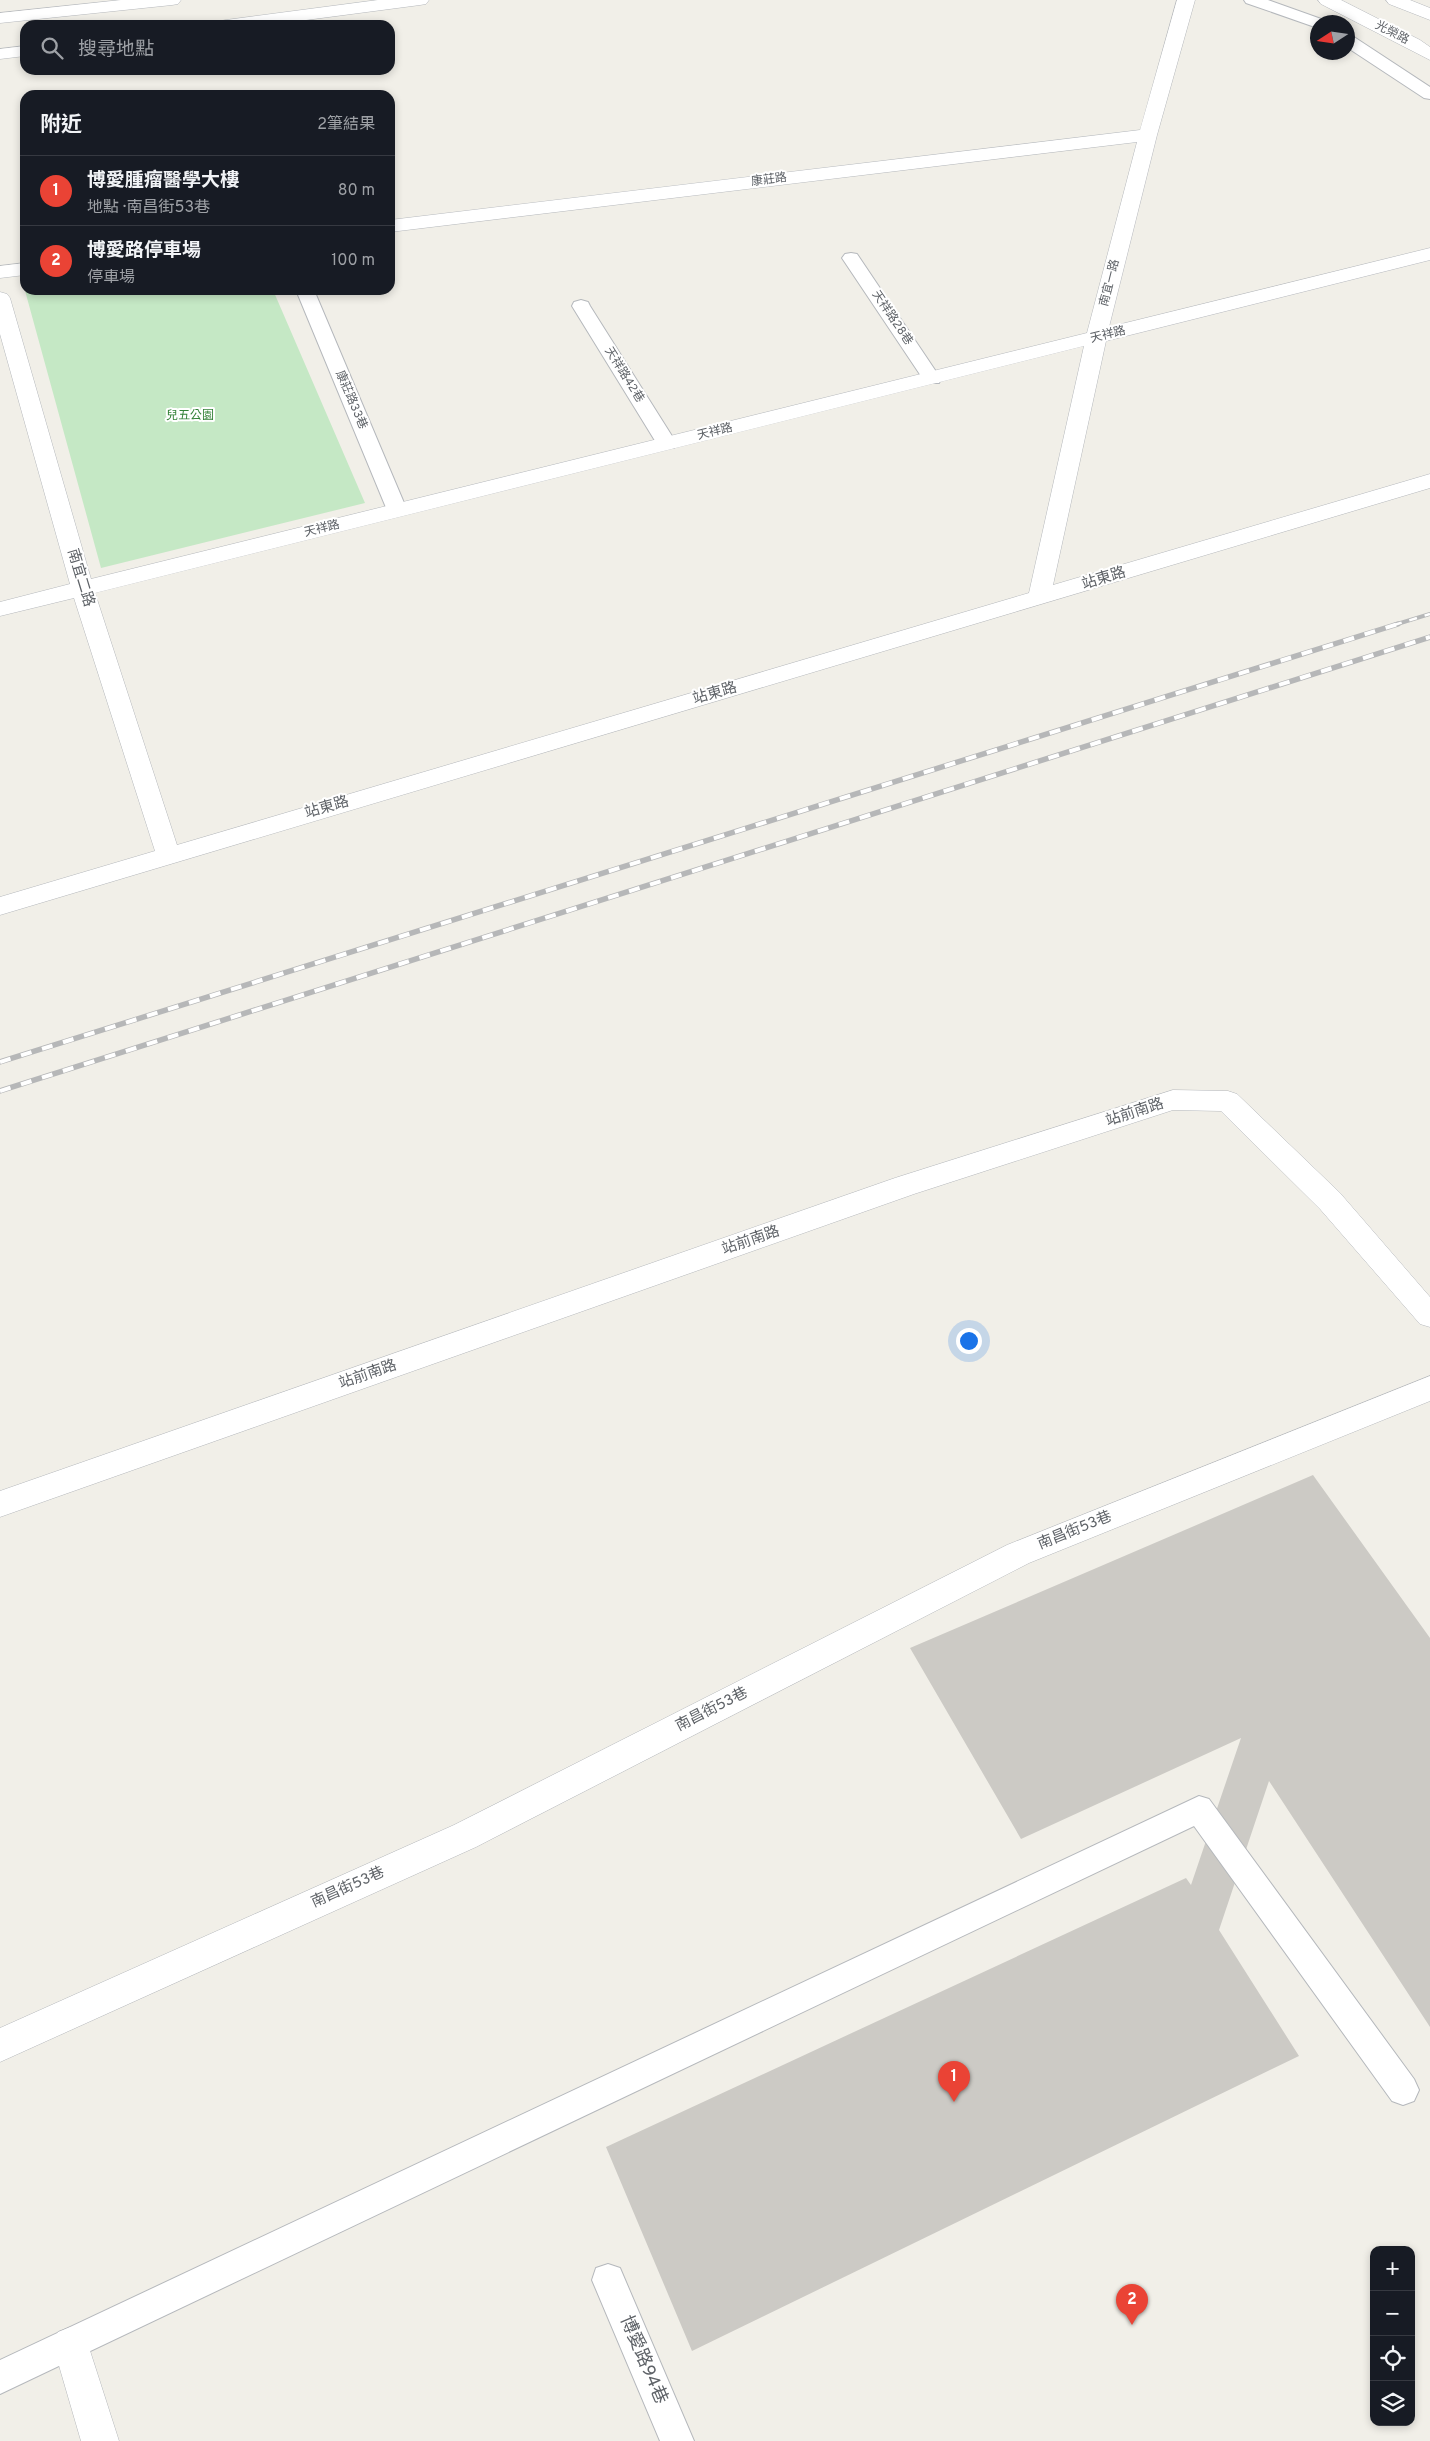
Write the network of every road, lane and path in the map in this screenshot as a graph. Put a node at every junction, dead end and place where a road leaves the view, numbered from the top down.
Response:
1 (172, 0) edge
2 (420, 0) edge
3 (1186, 0) edge
4 (1252, 0) edge
5 (1327, 0) edge
6 (1395, 0) edge
7 (1430, 16) edge
8 (0, 18) edge
9 (1310, 19) edge
10 (265, 20) edge
11 (1355, 46) edge
12 (20, 52) edge
13 (0, 54) edge
14 (1430, 55) edge
15 (1430, 94) edge
16 (1148, 135) junction
17 (395, 225) edge
18 (1430, 254) edge
19 (851, 258) dead end
20 (20, 270) edge
21 (0, 272) edge
22 (307, 295) edge
23 (0, 298) edge
24 (581, 306) dead end
25 (1096, 338) junction
26 (932, 379) junction
27 (667, 444) junction
28 (1430, 481) edge
29 (397, 510) junction
30 (82, 588) junction
31 (1039, 599) junction
32 (0, 609) edge
33 (168, 855) junction
34 (0, 906) edge
35 (1430, 1316) edge
36 (1430, 1388) edge
37 (0, 1504) edge
38 (0, 2045) edge
39 (1403, 2090) dead end
40 (608, 2280) dead end
41 (71, 2346) junction
42 (0, 2377) edge
43 (100, 2441) edge
44 (676, 2441) edge

1 - 8 street
2 - 10 street
3 - 16 street, 南宜一路
4 - 9 lane
5 - 14 street, 光榮路
6 - 7 street
11 - 15 lane
12 - 13 street
16 - 17 street, 康莊路
16 - 25 street, 南宜一路
18 - 25 street, 天祥路
19 - 26 lane, 天祥路28巷
20 - 21 street
22 - 29 lane, 康莊路33巷
23 - 30 street, 南宜二路
24 - 27 lane, 天祥路42巷
25 - 26 street, 天祥路
25 - 31 street, 南宜一路
26 - 27 street, 天祥路
27 - 29 street, 天祥路
28 - 31 street, 站東路
29 - 30 street, 天祥路
30 - 32 street, 天祥路
30 - 33 street, 南宜二路
31 - 33 street, 站東路
33 - 34 street, 站東路
35 - 37 street, 站前南路
36 - 38 street, 南昌街53巷
39 - 41 lane
40 - 44 lane, 博愛路94巷
41 - 42 lane
41 - 43 street

